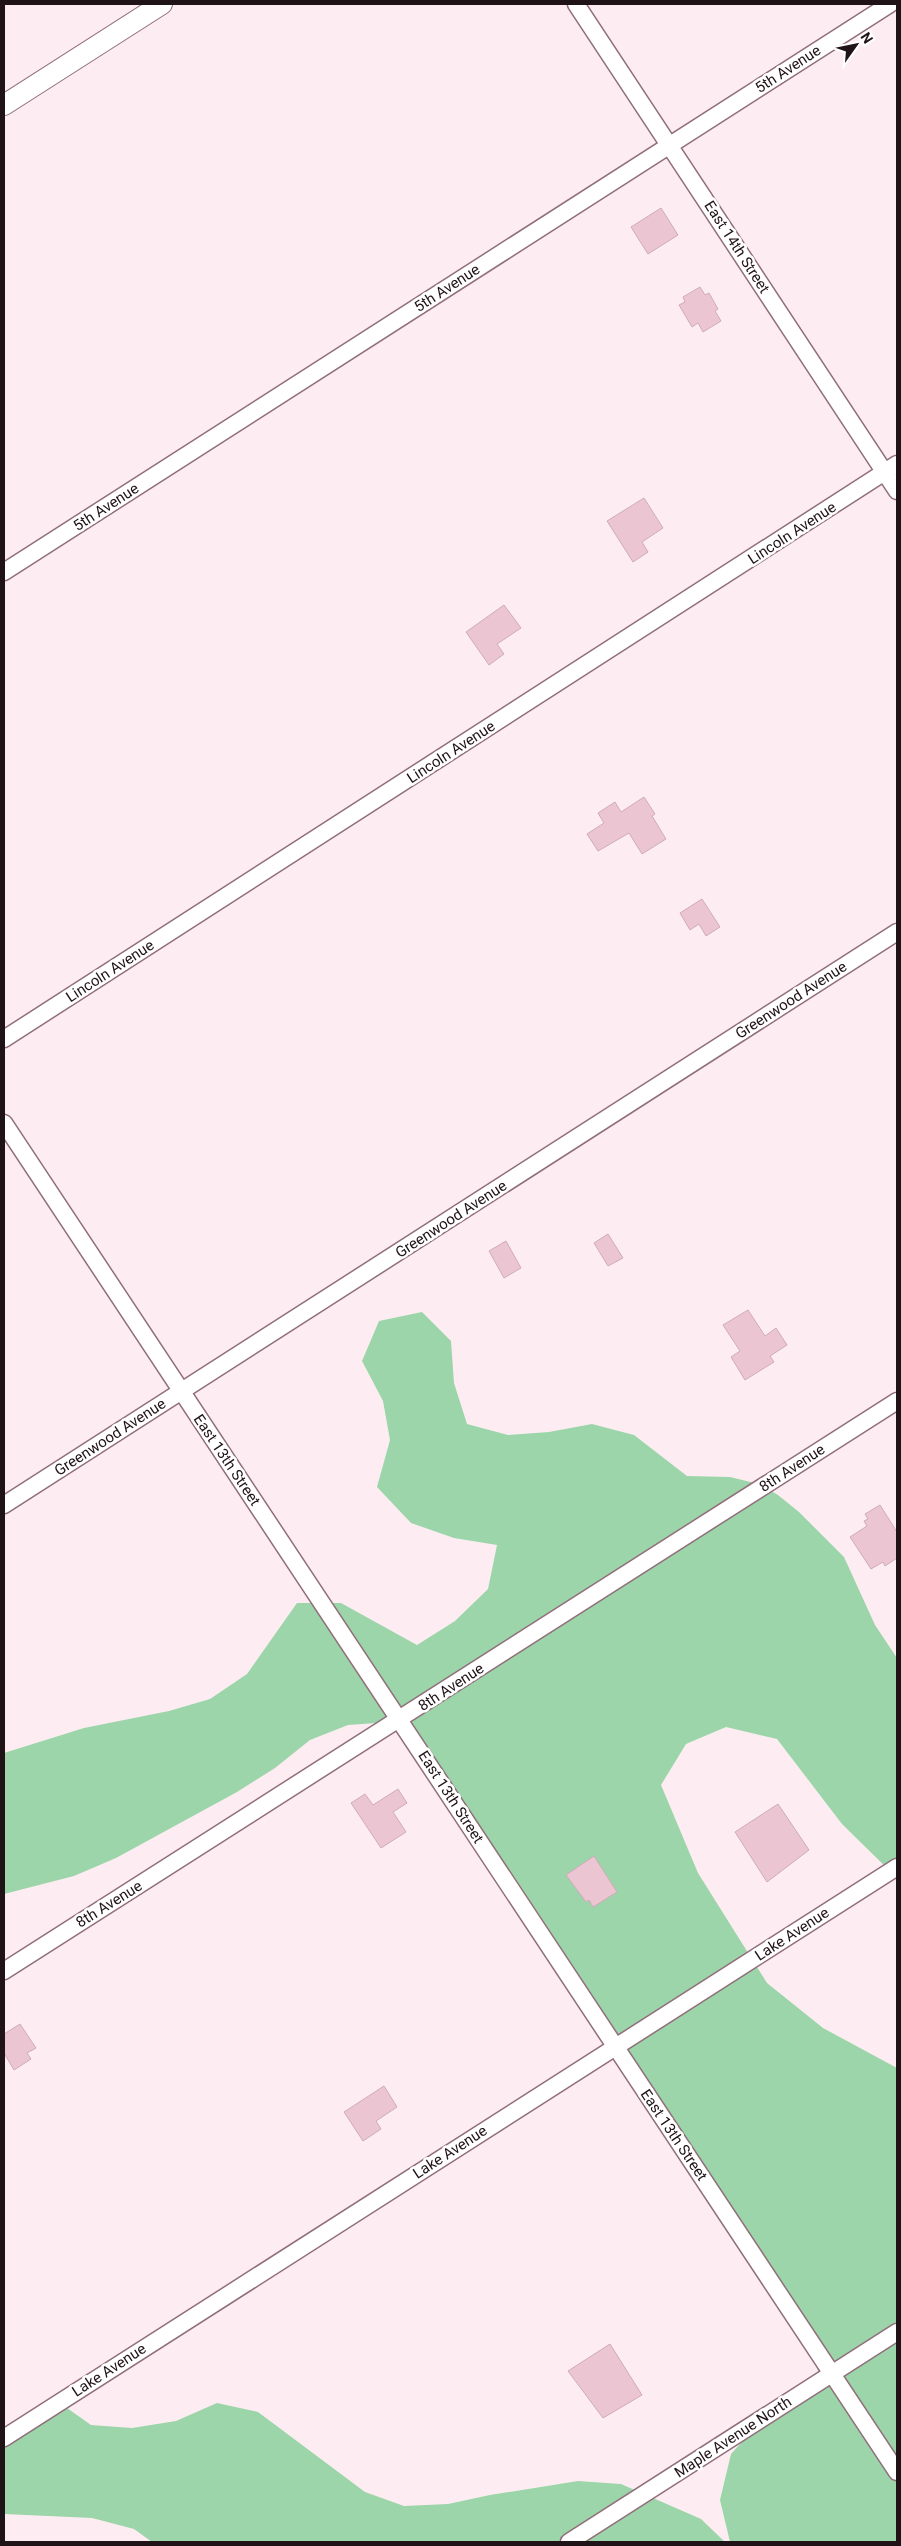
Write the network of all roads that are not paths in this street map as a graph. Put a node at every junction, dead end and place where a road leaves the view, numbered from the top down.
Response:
1 (162, 4) edge
2 (576, 4) edge
3 (890, 4) edge
4 (4, 105) edge
5 (670, 145) junction
6 (891, 468) edge
7 (897, 491) edge
8 (4, 572) edge
9 (897, 932) edge
10 (4, 1039) edge
11 (4, 1123) edge
12 (182, 1391) junction
13 (897, 1401) edge
14 (4, 1505) edge
15 (399, 1720) junction
16 (897, 1867) edge
17 (4, 1971) edge
18 (615, 2047) junction
19 (897, 2332) edge
20 (833, 2373) junction
21 (4, 2438) edge
22 (897, 2472) edge
23 (569, 2542) edge

1 - 4 street
2 - 5 street, East 14th Street
3 - 5 street, 5th Avenue
5 - 6 street, East 14th Street
5 - 8 street, 5th Avenue
6 - 7 street, East 14th Street
6 - 10 street, Lincoln Avenue
9 - 12 street, Greenwood Avenue
11 - 12 street, East 13th Street
12 - 14 street, Greenwood Avenue
12 - 15 street, East 13th Street
13 - 15 street, 8th Avenue
15 - 17 street, 8th Avenue
15 - 18 street, East 13th Street
16 - 18 street, Lake Avenue
18 - 20 street, East 13th Street
18 - 21 street, Lake Avenue
19 - 20 street, Maple Avenue North
20 - 22 street, East 13th Street
20 - 23 street, Maple Avenue North

